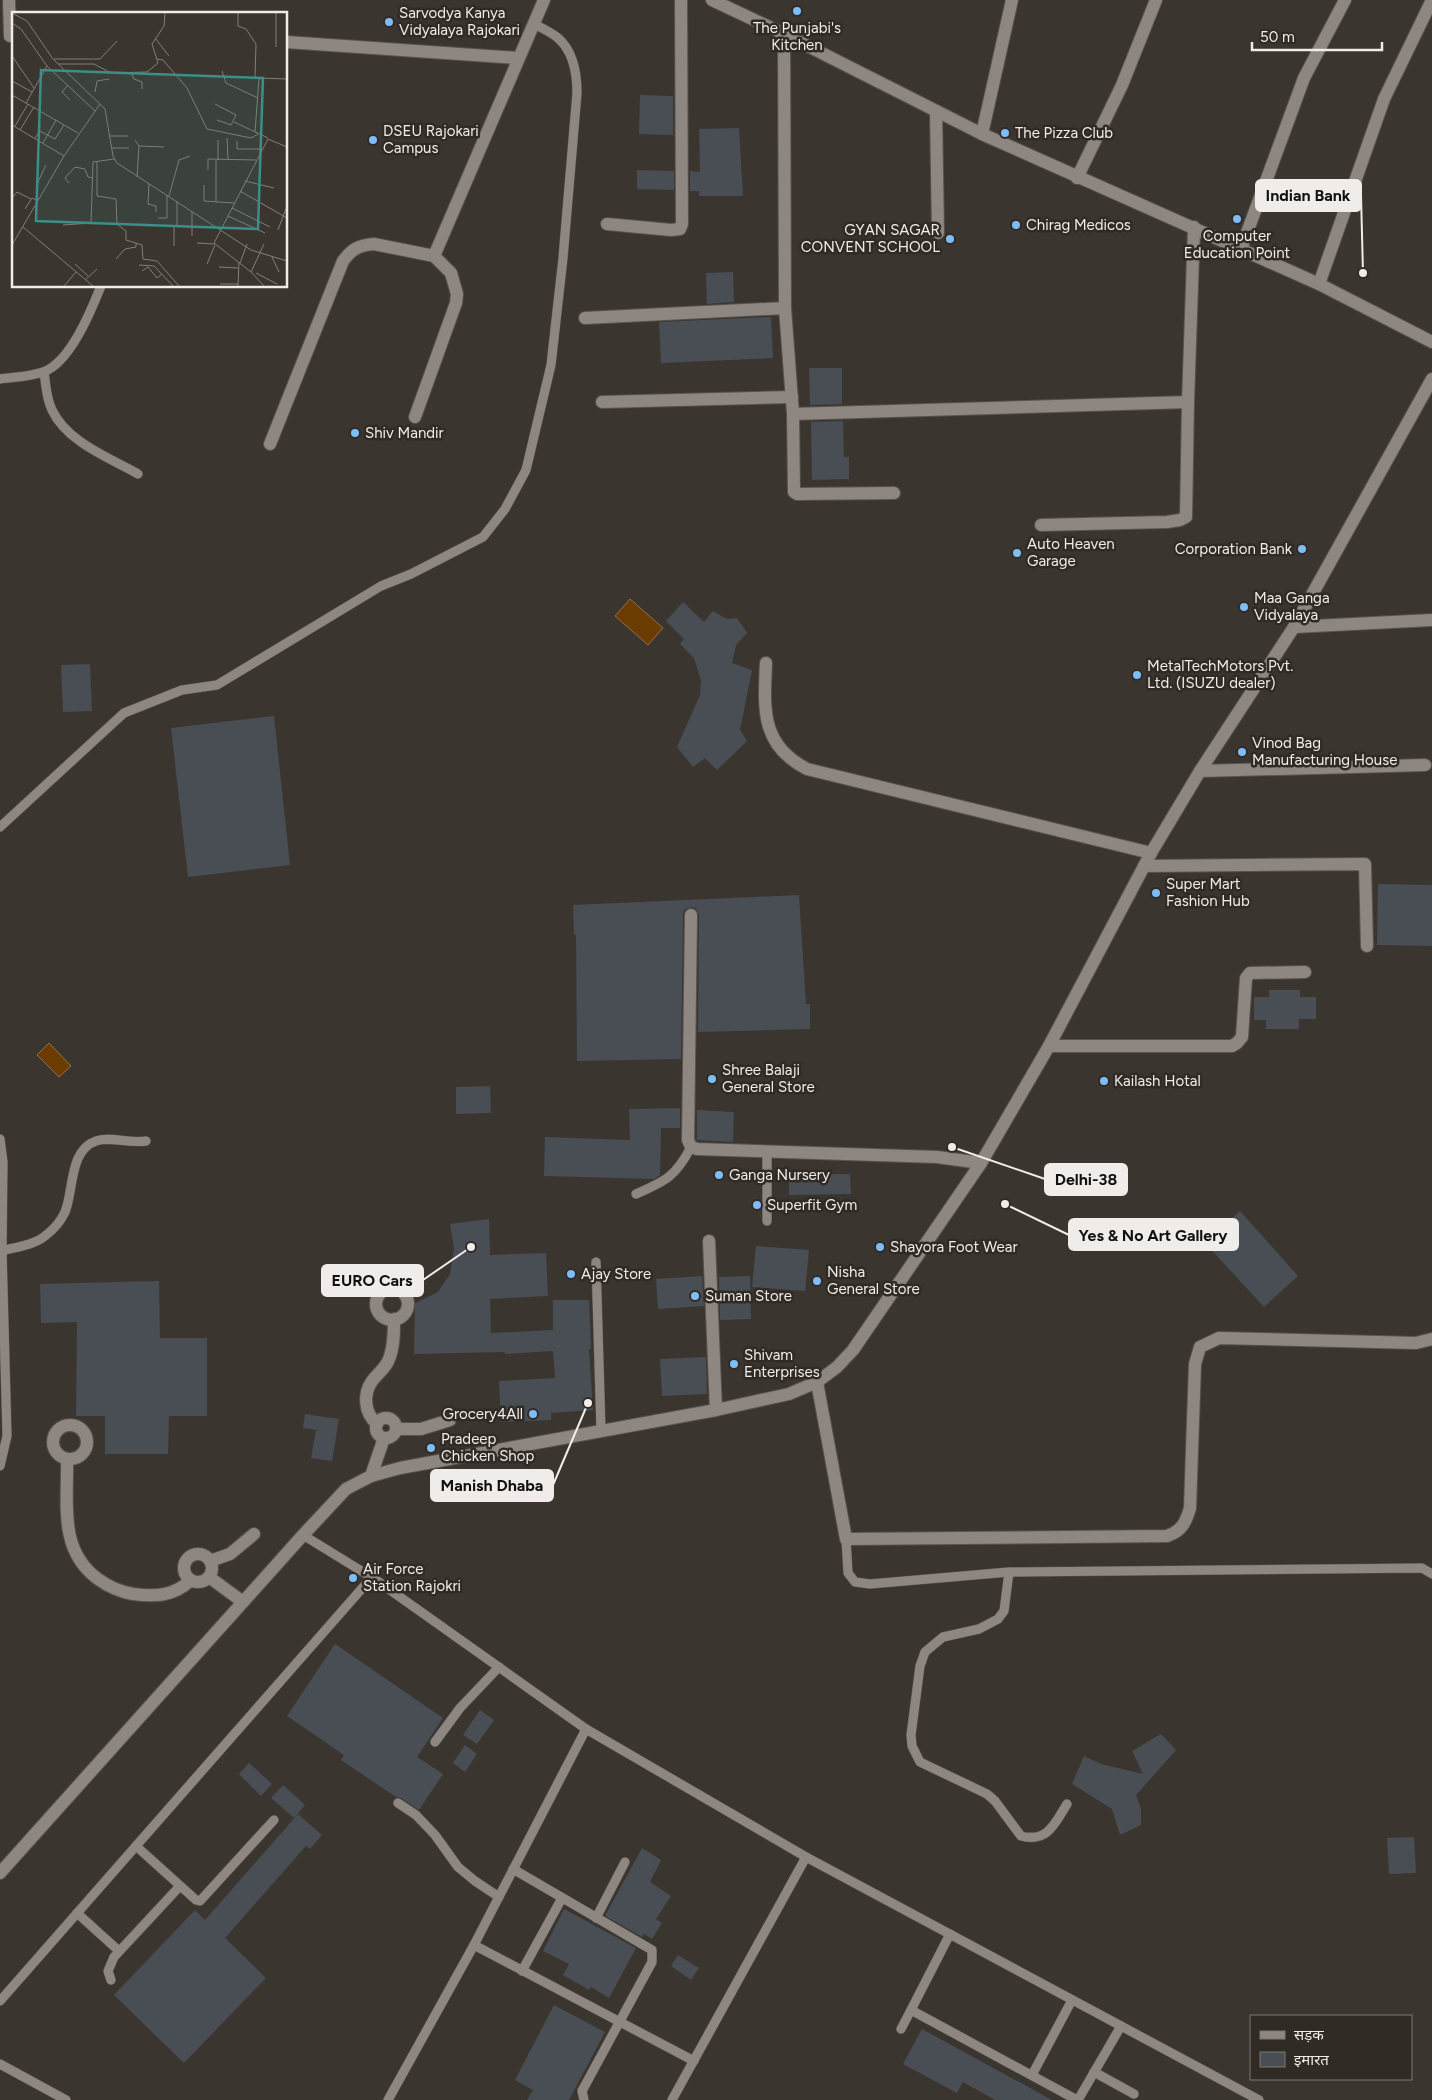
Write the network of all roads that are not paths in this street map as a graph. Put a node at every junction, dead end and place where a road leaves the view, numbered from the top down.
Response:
1 (9, 0) edge
2 (544, 0) edge
3 (681, 0) edge
4 (712, 0) edge
5 (1012, 0) edge
6 (1156, 0) edge
7 (1345, 0) edge
8 (1432, 0) edge
9 (534, 24) junction
10 (784, 34) junction
11 (12, 36) edge
12 (288, 42) edge
13 (518, 58) junction
14 (936, 112) junction
15 (982, 134) junction
16 (1077, 178) junction
17 (608, 224) dead end
18 (1194, 228) junction
19 (938, 233) dead end
20 (1241, 249) junction
21 (434, 256) junction
22 (1319, 284) junction
23 (100, 288) edge
24 (785, 308) junction
25 (585, 318) dead end
26 (1432, 342) edge
27 (44, 372) junction
28 (0, 379) edge
29 (1432, 379) edge
30 (792, 398) junction
31 (602, 402) dead end
32 (1188, 402) junction
33 (793, 414) junction
34 (414, 417) dead end
35 (270, 444) dead end
36 (138, 474) dead end
37 (894, 493) dead end
38 (1041, 525) dead end
39 (1432, 620) edge
40 (1294, 627) junction
41 (766, 662) dead end
42 (1425, 765) dead end
43 (1200, 771) junction
44 (0, 827) edge
45 (1151, 853) junction
46 (1144, 866) junction
47 (691, 915) dead end
48 (1367, 946) dead end
49 (1306, 972) dead end
50 (1048, 1046) junction
51 (0, 1139) edge
52 (146, 1141) dead end
53 (691, 1146) junction
54 (767, 1151) junction
55 (981, 1164) junction
56 (636, 1194) dead end
57 (767, 1222) dead end
58 (709, 1241) dead end
59 (2, 1251) junction
60 (596, 1262) dead end
61 (394, 1320) dead end
62 (1432, 1339) edge
63 (817, 1382) junction
64 (716, 1410) junction
65 (450, 1420) dead end
66 (377, 1424) junction
67 (396, 1430) junction
68 (601, 1431) junction
69 (384, 1438) junction
70 (67, 1459) dead end
71 (0, 1466) edge
72 (371, 1476) junction
73 (254, 1534) dead end
74 (303, 1534) junction
75 (846, 1539) junction
76 (210, 1561) junction
77 (1009, 1572) junction
78 (1432, 1574) edge
79 (209, 1577) junction
80 (372, 1577) junction
81 (190, 1581) junction
82 (243, 1602) junction
83 (499, 1667) junction
84 (586, 1729) junction
85 (435, 1742) dead end
86 (398, 1803) dead end
87 (1067, 1804) dead end
88 (274, 1820) dead end
89 (136, 1846) junction
90 (806, 1857) junction
91 (625, 1862) dead end
92 (513, 1870) junction
93 (0, 1873) edge
94 (180, 1886) junction
95 (499, 1896) junction
96 (562, 1898) junction
97 (77, 1913) junction
98 (596, 1918) junction
99 (950, 1934) junction
100 (474, 1945) junction
101 (119, 1951) junction
102 (522, 1970) junction
103 (111, 1980) dead end
104 (1072, 2000) junction
105 (0, 2001) edge
106 (911, 2010) junction
107 (618, 2022) junction
108 (1121, 2026) junction
109 (901, 2029) dead end
110 (694, 2061) junction
111 (0, 2064) edge
112 (1094, 2072) junction
113 (1032, 2075) junction
114 (1241, 2090) junction
115 (1134, 2094) dead end
116 (66, 2100) edge
117 (388, 2100) edge
118 (584, 2100) edge
119 (672, 2100) edge
120 (1078, 2100) edge
121 (1236, 2100) edge
122 (1259, 2100) edge

1 - 11 street
2 - 9 street
3 - 17 street
4 - 10 street
5 - 15 street
6 - 16 street
7 - 20 street
8 - 22 street
9 - 13 street
9 - 44 lane
10 - 14 street
10 - 24 street
12 - 13 street
13 - 21 street
14 - 15 street
14 - 19 street
15 - 16 street
16 - 18 street
18 - 20 street
18 - 32 street
20 - 22 street
21 - 34 street
21 - 35 street
22 - 26 street
23 - 27 lane
24 - 25 street
24 - 30 street
27 - 28 lane
27 - 36 lane
29 - 40 street
30 - 31 street
30 - 33 street
32 - 33 street
32 - 38 street
33 - 37 street
39 - 40 street
40 - 43 street
41 - 45 street
42 - 43 street
43 - 45 street
45 - 46 street
46 - 48 street
46 - 50 street
47 - 53 street
49 - 50 street
50 - 55 street
51 - 59 lane
52 - 59 lane
53 - 54 street
53 - 56 lane
54 - 55 street
54 - 57 lane
55 - 63 street
58 - 64 street
59 - 71 lane
60 - 68 lane
61 - 66 street
62 - 75 street
63 - 64 street
63 - 75 street
64 - 68 street
65 - 67 street
66 - 67 street
66 - 69 street
67 - 69 street
68 - 72 street
69 - 72 street
70 - 81 street
72 - 74 street
73 - 76 street
74 - 80 lane
74 - 82 street
75 - 77 lane
76 - 79 street
76 - 81 street
77 - 78 lane
77 - 87 lane
79 - 81 street
79 - 82 street
80 - 83 lane
80 - 89 lane
82 - 93 street
83 - 84 lane
83 - 85 lane
84 - 90 lane
84 - 92 lane
86 - 95 lane
88 - 94 lane
89 - 94 lane
89 - 97 lane
90 - 99 lane
90 - 110 lane
91 - 98 lane
92 - 95 lane
92 - 96 lane
94 - 101 lane
95 - 100 lane
96 - 98 lane
96 - 102 lane
97 - 101 lane
97 - 105 lane
98 - 107 lane
99 - 104 lane
99 - 106 lane
100 - 102 lane
100 - 117 lane
101 - 103 lane
102 - 107 lane
104 - 108 lane
104 - 113 lane
106 - 109 lane
106 - 113 lane
107 - 110 lane
107 - 118 lane
108 - 112 lane
108 - 114 lane
110 - 119 lane
111 - 116 lane
112 - 115 lane
112 - 120 lane
113 - 120 lane
114 - 121 lane
114 - 122 lane

